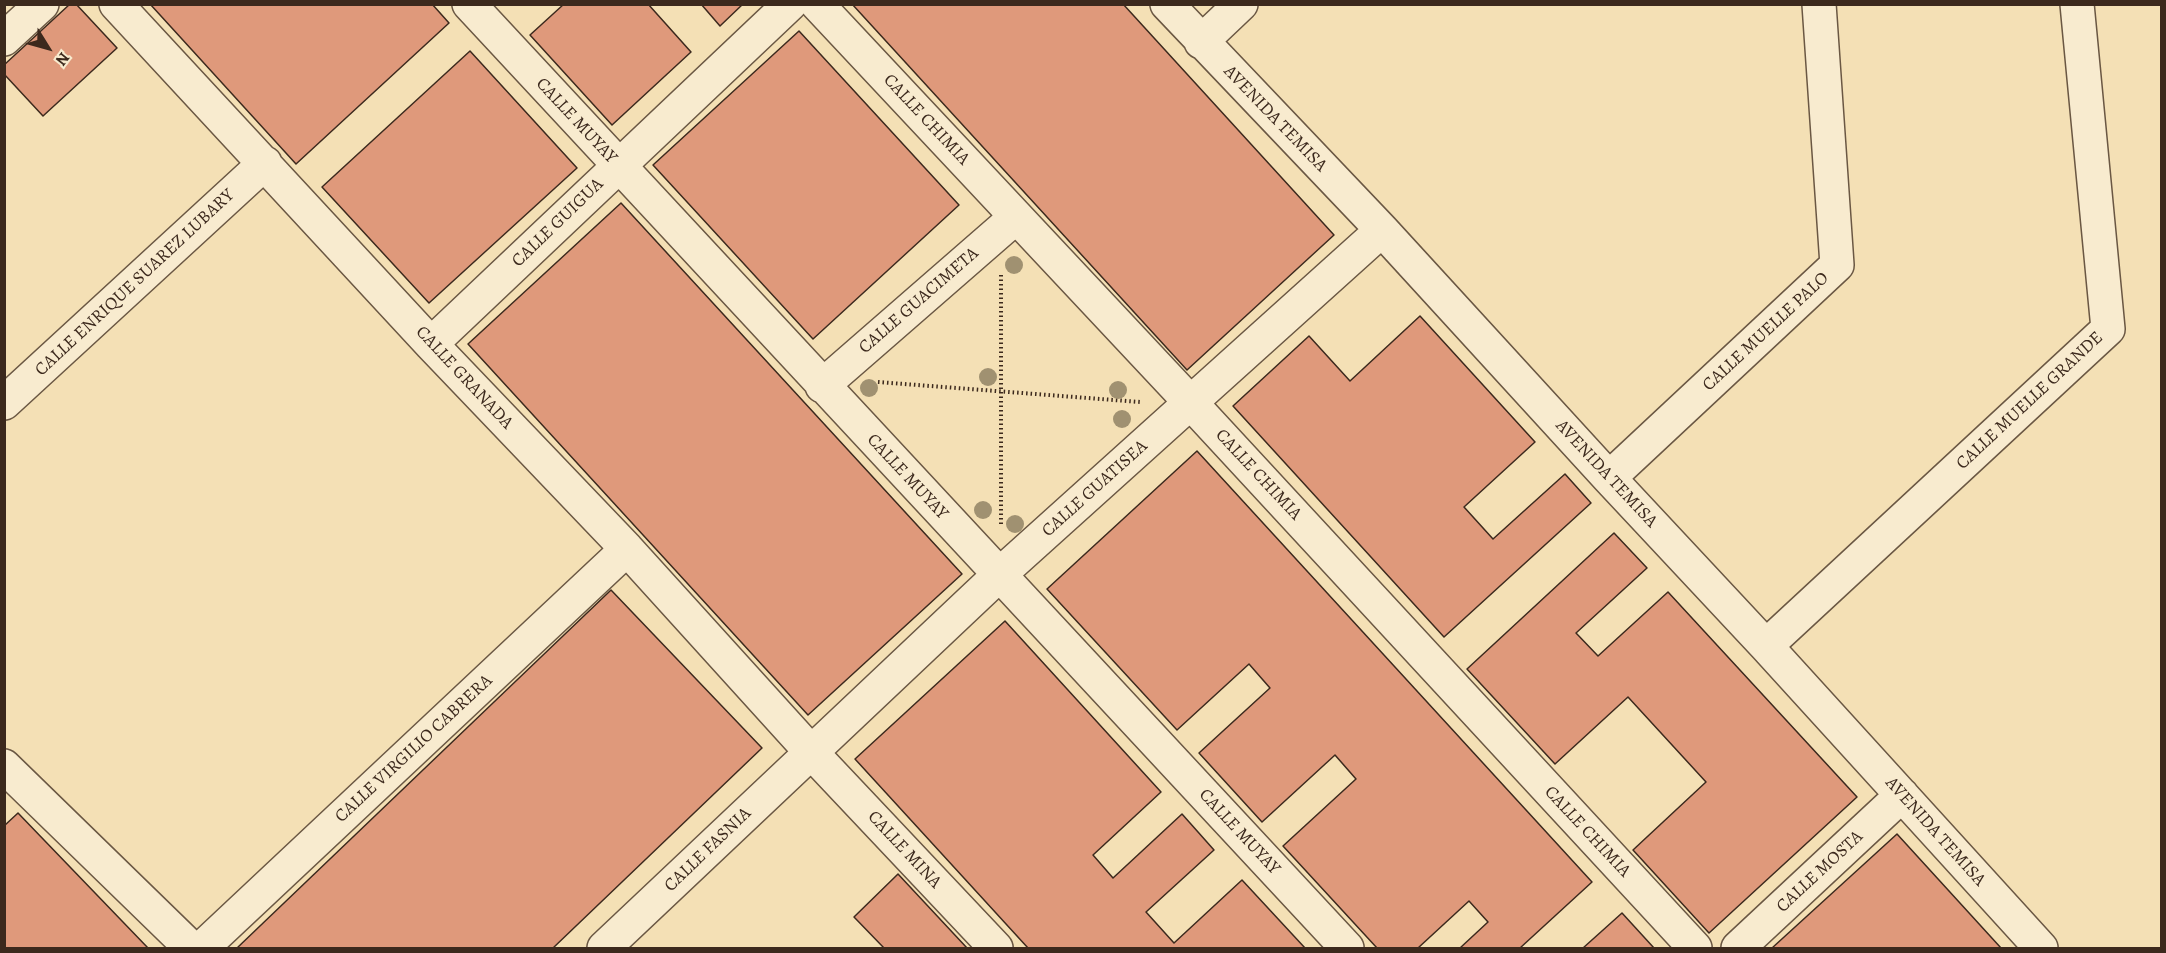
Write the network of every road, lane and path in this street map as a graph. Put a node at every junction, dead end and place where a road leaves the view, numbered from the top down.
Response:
1 (42, 4) edge
2 (116, 4) edge
3 (469, 4) edge
4 (790, 4) edge
5 (817, 4) edge
6 (1167, 4) edge
7 (1241, 4) edge
8 (1819, 4) edge
9 (2077, 4) edge
10 (4, 39) edge
11 (1201, 42) junction
12 (265, 163) junction
13 (618, 166) junction
14 (1016, 217) junction
15 (1382, 230) junction
16 (1001, 273) dead end
17 (431, 344) junction
18 (833, 376) junction
19 (1001, 391) junction
20 (1146, 402) dead end
21 (4, 403) edge
22 (1191, 403) junction
23 (1609, 478) junction
24 (1002, 529) dead end
25 (627, 549) junction
26 (999, 575) junction
27 (1766, 646) junction
28 (811, 752) junction
29 (10, 782) edge
30 (1902, 795) junction
31 (191, 948) edge
32 (202, 948) edge
33 (604, 948) edge
34 (996, 948) edge
35 (1347, 948) edge
36 (1695, 948) edge
37 (1738, 948) edge
38 (2041, 948) edge

1 - 10 street
2 - 12 street, CALLE GRANADA
3 - 13 street, CALLE MUYAY
4 - 13 street, CALLE GUIGUA
5 - 14 street, CALLE CHIMIA
6 - 11 street, AVENIDA TEMISA
7 - 11 street
8 - 23 street, CALLE MUELLE PALO
9 - 27 street, CALLE MUELLE GRANDE
11 - 15 street, AVENIDA TEMISA
12 - 17 street, CALLE GRANADA
12 - 21 street, CALLE ENRIQUE SUAREZ LUBARY
13 - 17 street, CALLE GUIGUA
13 - 18 street, CALLE MUYAY
14 - 18 street, CALLE GUACIMETA
14 - 22 street, CALLE CHIMIA
15 - 22 street, CALLE GUATISEA
15 - 23 street, AVENIDA TEMISA
16 - 19 path
17 - 25 street, CALLE GRANADA
18 - 19 path
18 - 26 street, CALLE MUYAY
19 - 20 path
19 - 24 path
22 - 26 street, CALLE GUATISEA
22 - 36 street, CALLE CHIMIA
23 - 27 street, AVENIDA TEMISA
25 - 28 street, CALLE GRANADA
25 - 32 street, CALLE VIRGILIO CABRERA
26 - 28 street, CALLE GUATISEA
26 - 35 street, CALLE MUYAY
27 - 30 street, AVENIDA TEMISA
28 - 33 street, CALLE FASNIA
28 - 34 street, CALLE MINA
29 - 31 street
30 - 37 street, CALLE MOSTA
30 - 38 street, AVENIDA TEMISA

